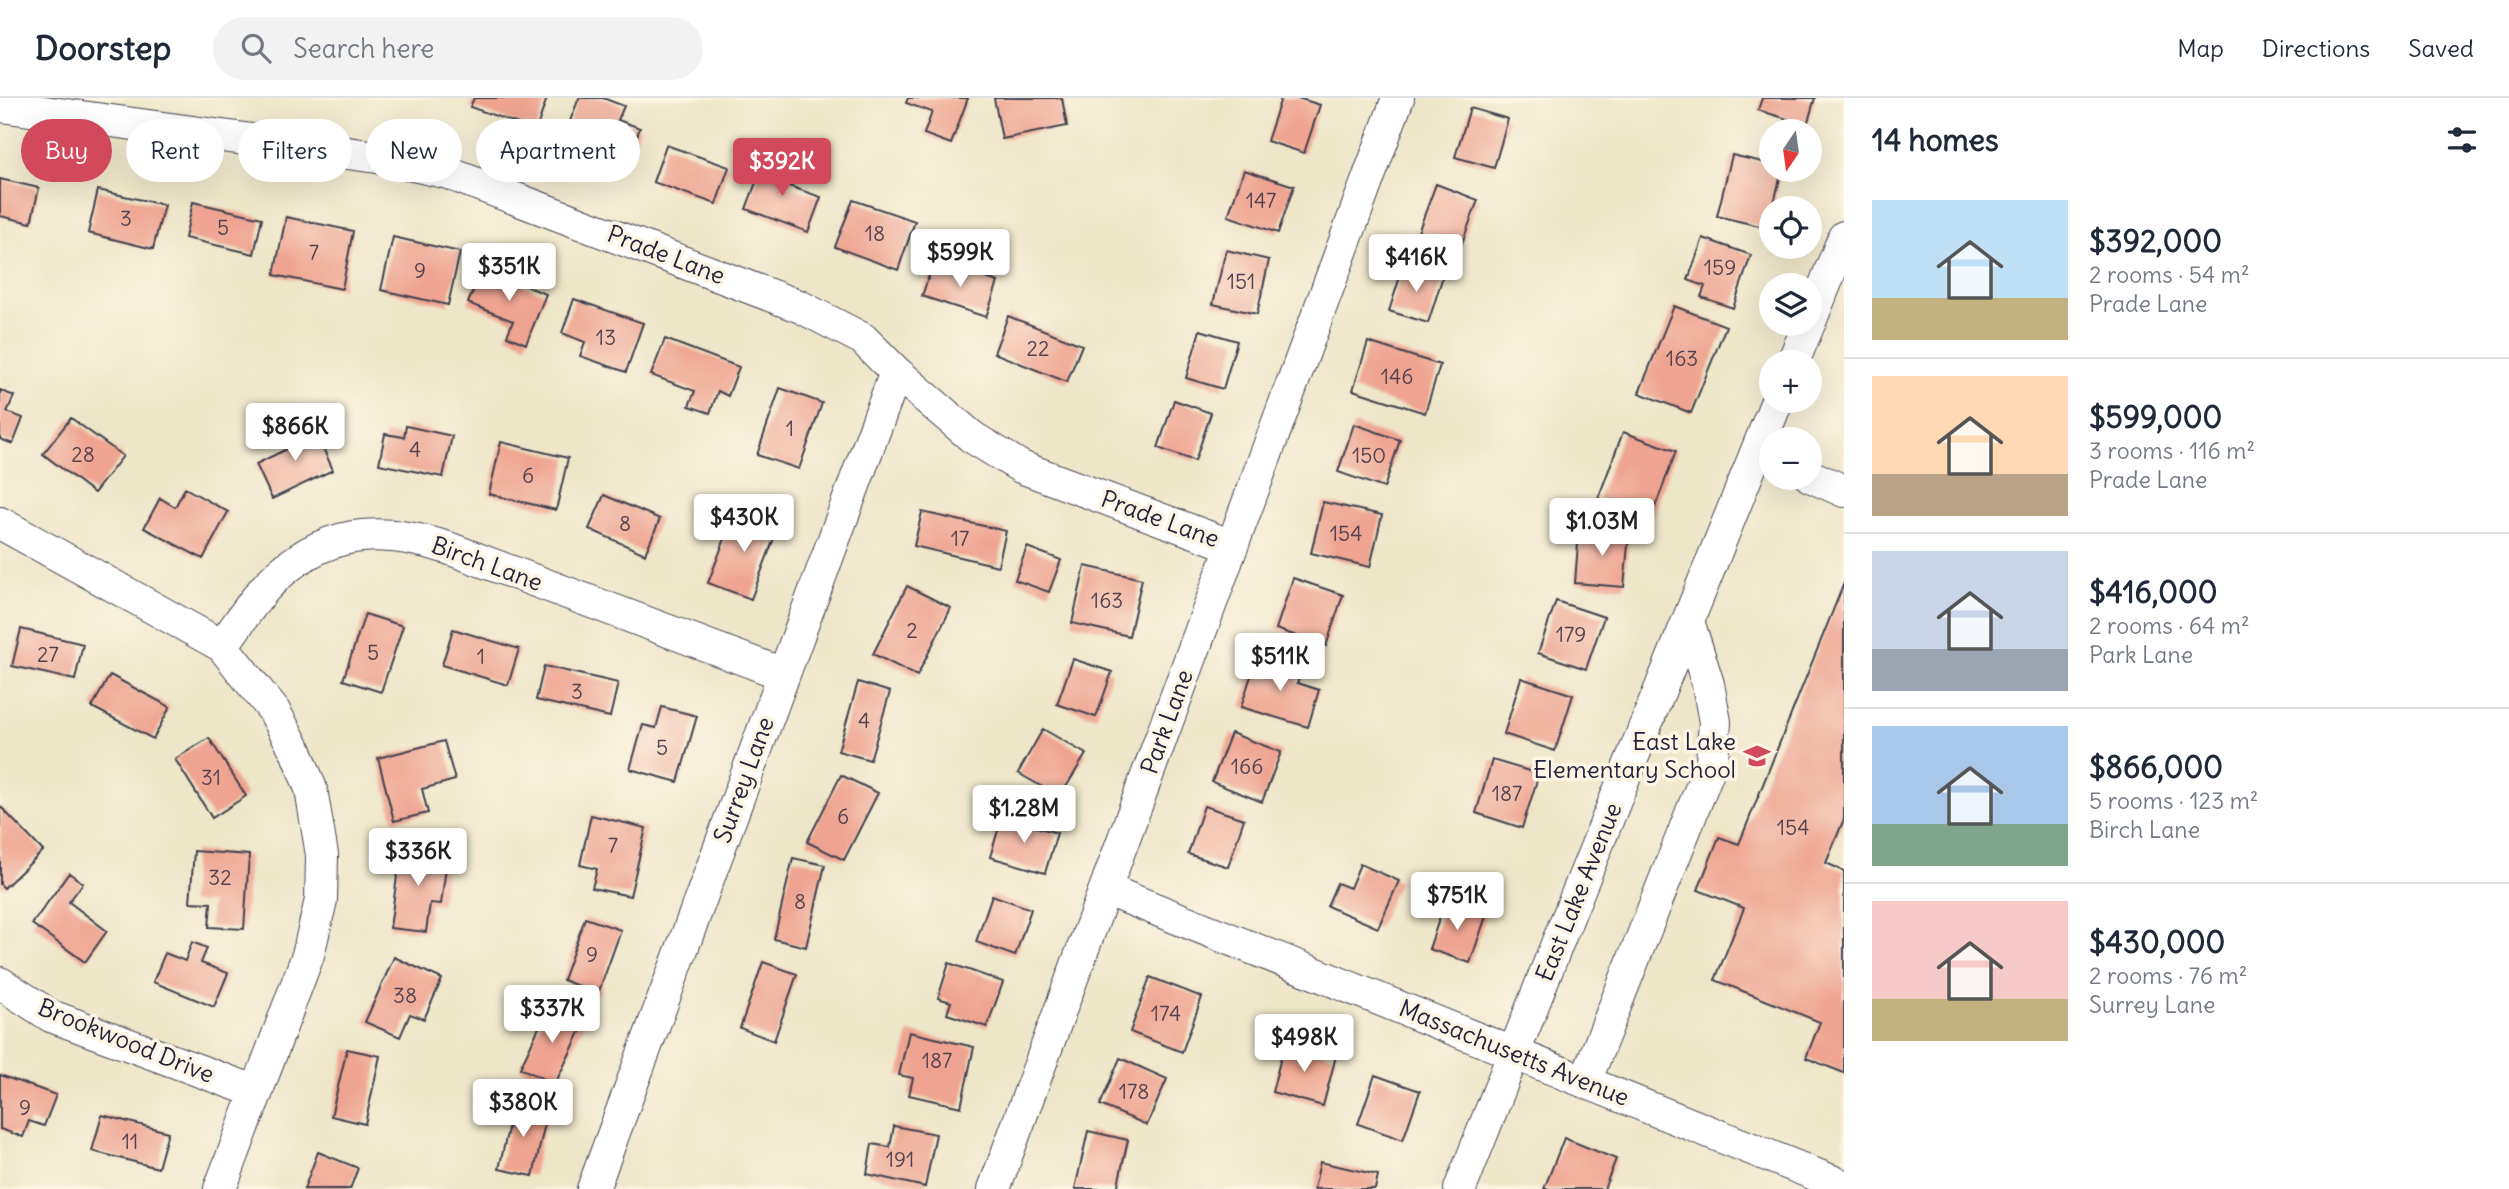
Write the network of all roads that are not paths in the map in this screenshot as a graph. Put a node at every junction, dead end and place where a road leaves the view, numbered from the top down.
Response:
1 (1398, 98) edge
2 (0, 106) edge
3 (1844, 237) edge
4 (1822, 291) edge
5 (896, 372) junction
6 (1759, 466) edge
7 (1822, 481) edge
8 (1844, 491) edge
9 (0, 523) edge
10 (1232, 546) junction
11 (1688, 621) junction
12 (222, 646) junction
13 (783, 674) junction
14 (1105, 890) junction
15 (0, 983) edge
16 (1515, 1054) junction
17 (1585, 1082) junction
18 (257, 1092) junction
19 (1844, 1186) edge
20 (220, 1189) edge
21 (593, 1189) edge
22 (994, 1189) edge
23 (1460, 1189) edge

1 - 10 street, Park Lane
2 - 5 street, Prade Lane
3 - 4 street
5 - 10 street, Prade Lane
5 - 13 street, Surrey Lane
6 - 11 street, East Lake Avenue
7 - 8 street
9 - 12 street
10 - 14 street, Park Lane
11 - 16 street, East Lake Avenue
11 - 17 street
12 - 13 street, Birch Lane
12 - 18 street
13 - 21 street, Surrey Lane
14 - 16 street, Massachusetts Avenue
14 - 22 street, Park Lane
15 - 18 street, Brookwood Drive
16 - 17 street, Massachusetts Avenue
16 - 23 street, East Lake Avenue
17 - 19 street, Massachusetts Avenue
18 - 20 street

